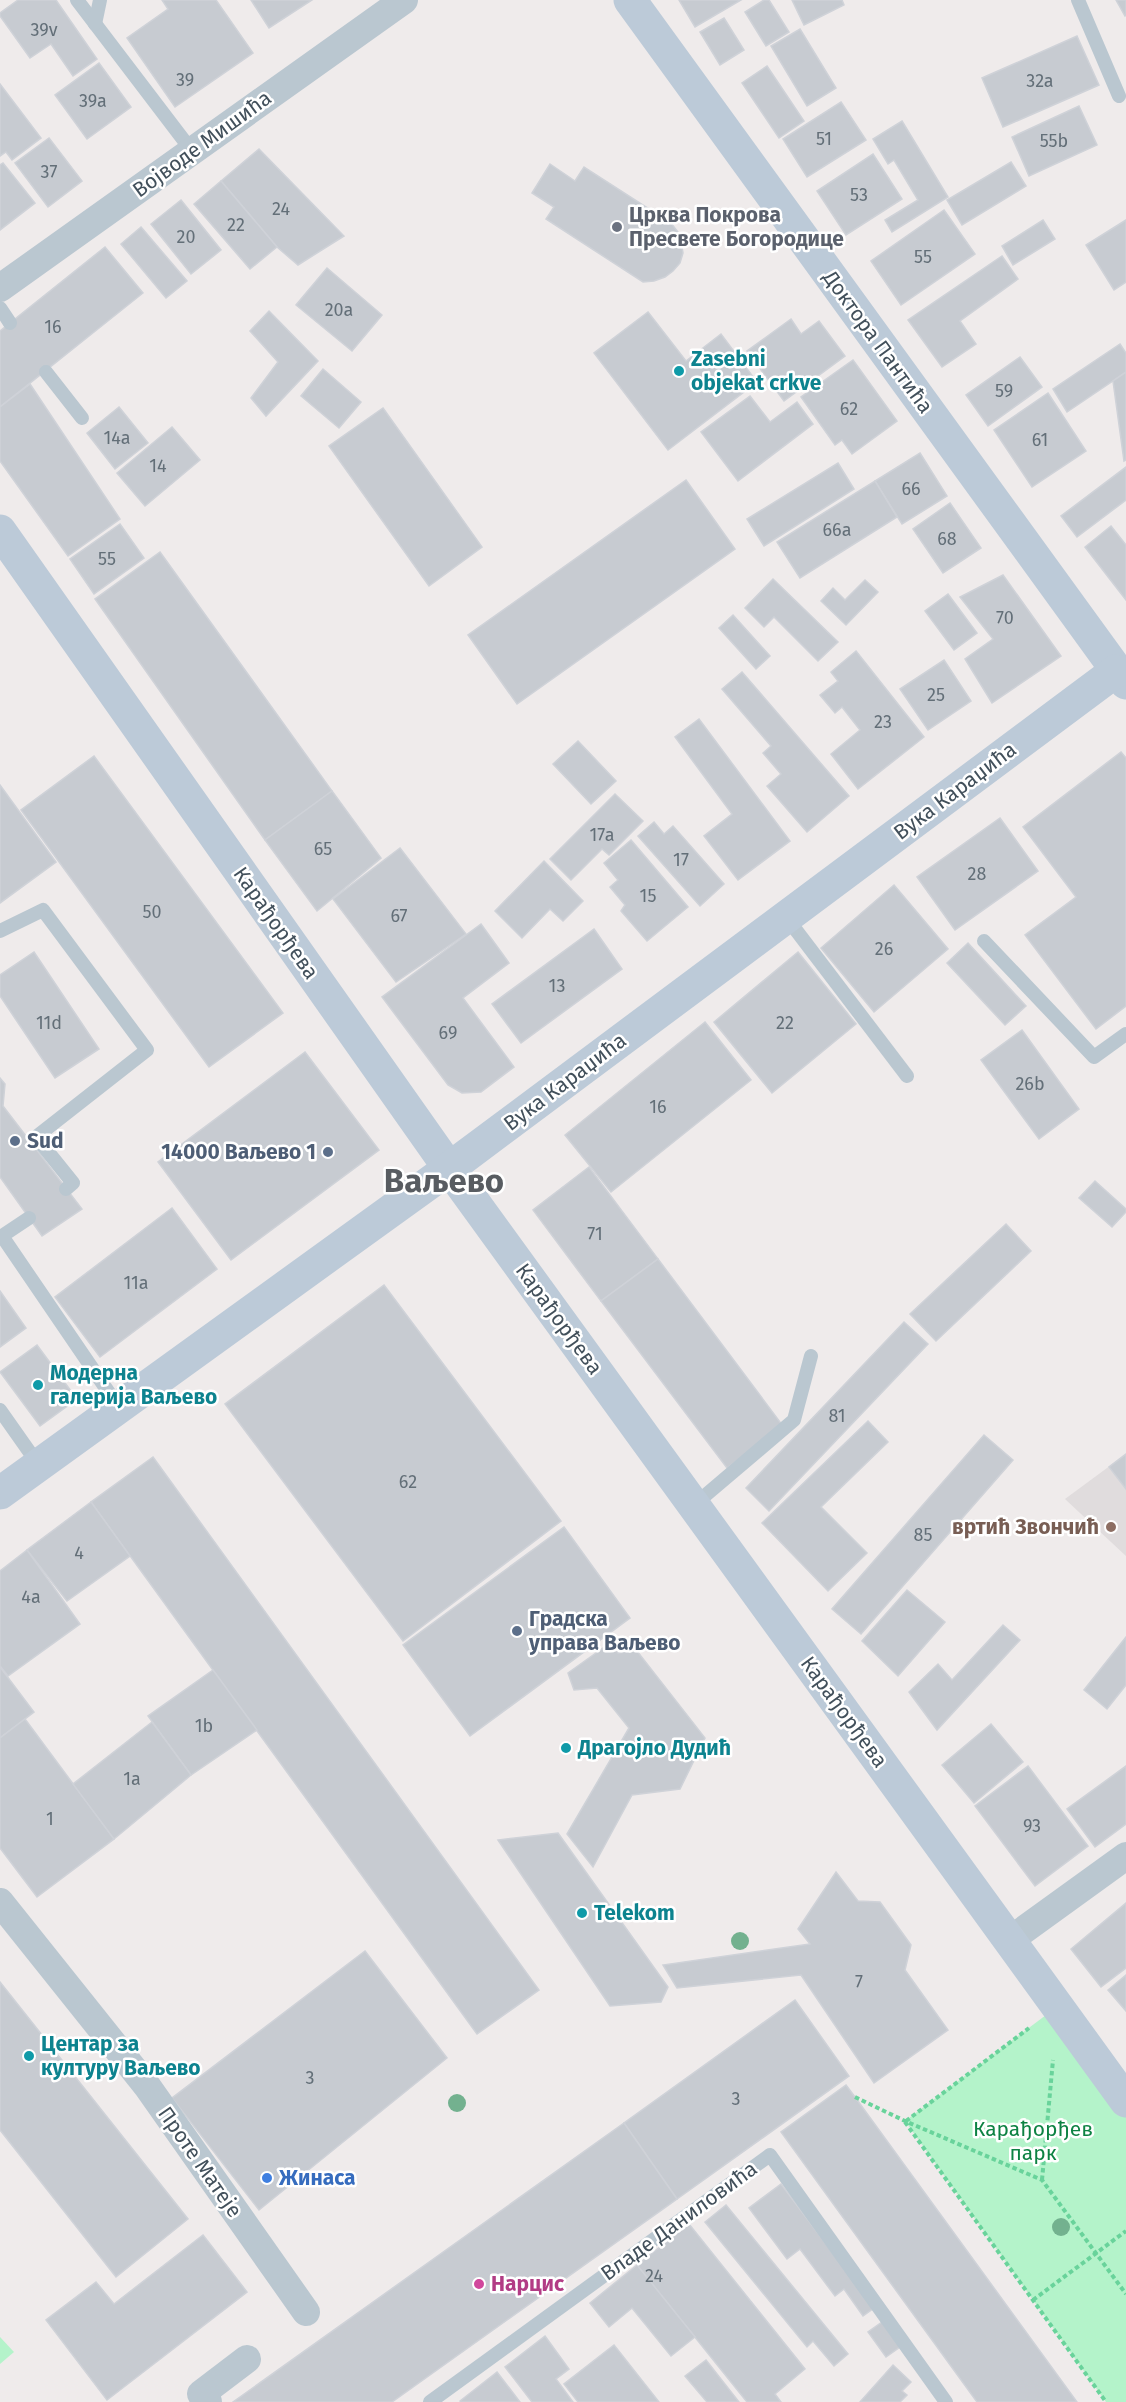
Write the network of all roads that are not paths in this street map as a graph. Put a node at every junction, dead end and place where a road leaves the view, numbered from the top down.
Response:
1 (77, 0) edge
2 (100, 0) edge
3 (404, 0) edge
4 (630, 0) edge
5 (1078, 0) edge
6 (95, 24) junction
7 (1119, 96) dead end
8 (192, 151) junction
9 (2, 288) edge
10 (10, 323) dead end
11 (46, 372) dead end
12 (82, 418) dead end
13 (0, 531) edge
14 (1123, 673) edge
15 (786, 916) junction
16 (0, 931) edge
17 (984, 941) dead end
18 (1126, 1034) edge
19 (907, 1076) dead end
20 (449, 1168) junction
21 (66, 1189) dead end
22 (29, 1218) dead end
23 (811, 1356) dead end
24 (118, 1406) junction
25 (0, 1410) edge
26 (38, 1464) junction
27 (0, 1493) edge
28 (694, 1505) junction
29 (1126, 1856) edge
30 (0, 1902) edge
31 (1010, 1940) junction
32 (1126, 2101) edge
33 (306, 2312) dead end
34 (247, 2359) dead end
35 (208, 2402) edge
36 (430, 2402) edge
37 (946, 2402) edge

1 - 6 lane
2 - 6 lane
3 - 8 street, Војводе Мишића
4 - 14 street, Доктора Пантића
5 - 7 lane
6 - 8 lane
8 - 9 street, Војводе Мишића
9 - 10 lane
11 - 12 lane
13 - 20 street, Карађорђева
14 - 15 street, Вука Караџића
15 - 19 lane
15 - 20 street, Вука Караџића
16 - 21 lane
17 - 18 lane
20 - 24 street, Вука Караџића
20 - 28 street, Карађорђева
22 - 24 lane
23 - 28 lane
24 - 26 street, Вука Караџића
25 - 26 lane
26 - 27 street, Вука Караџића
28 - 31 street, Карађорђева
29 - 31 street
30 - 33 street, Проте Матеје
31 - 32 street, Карађорђева
34 - 35 street
36 - 37 lane, Владе Даниловића

